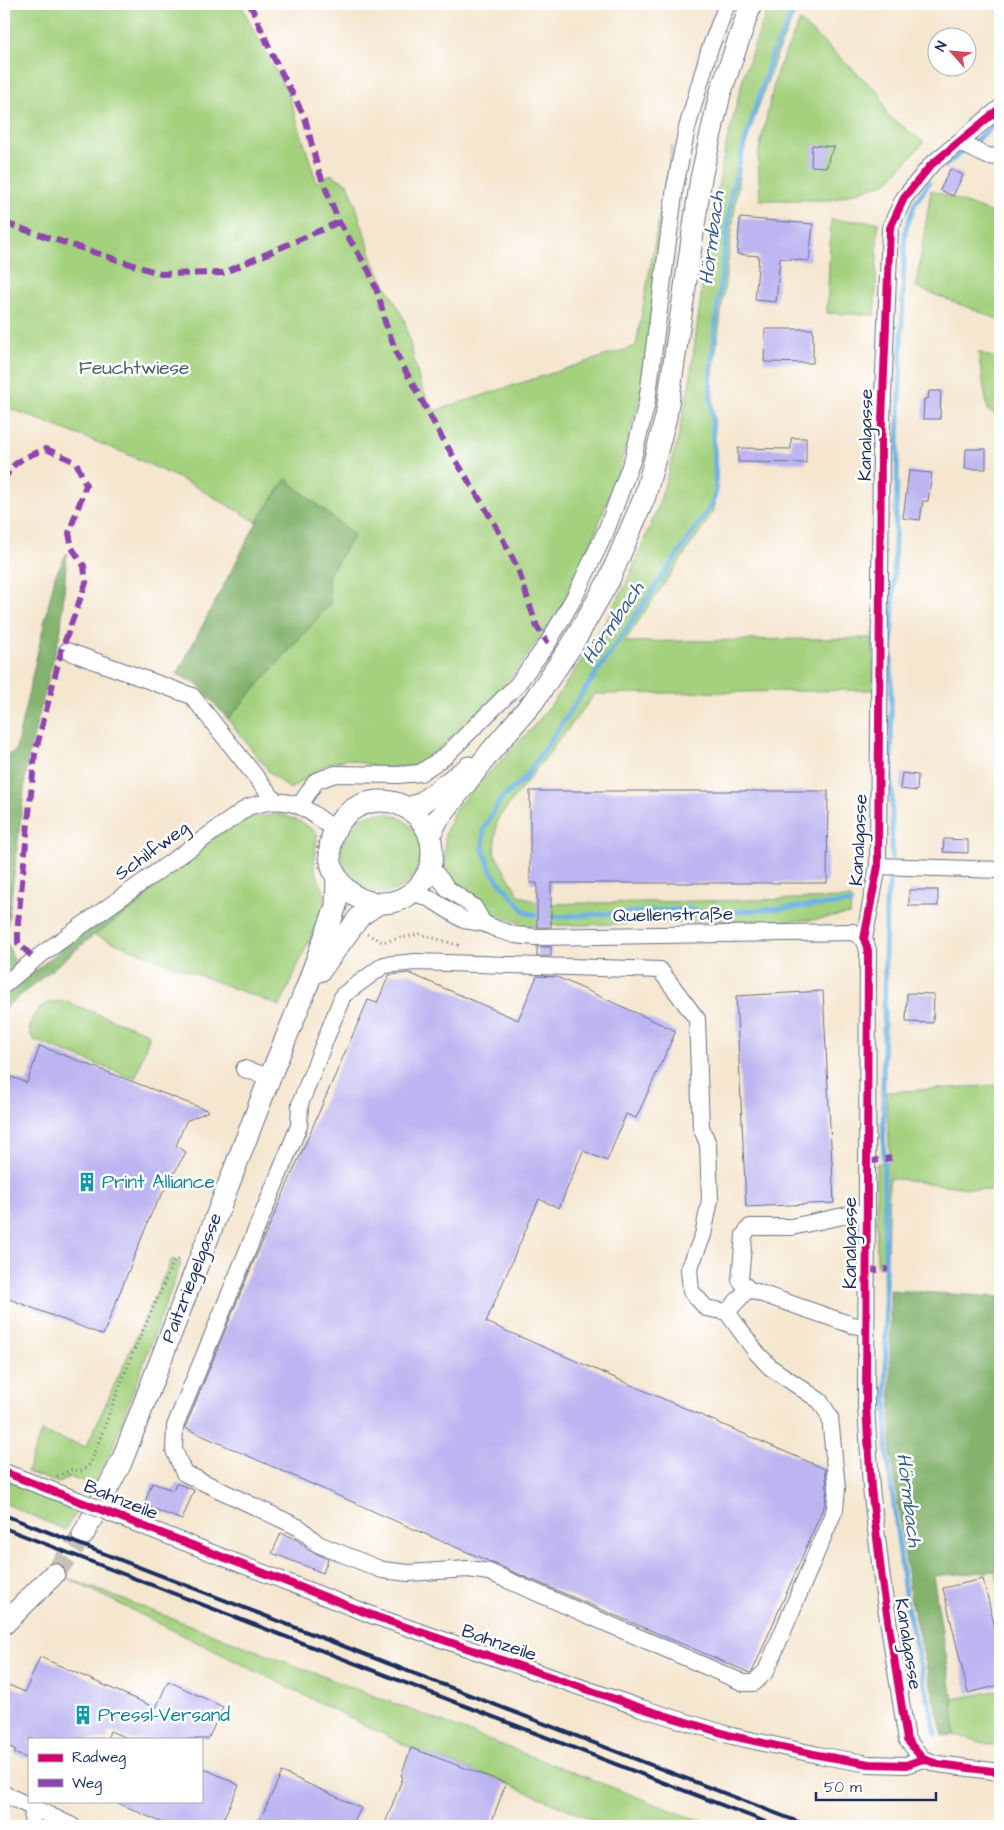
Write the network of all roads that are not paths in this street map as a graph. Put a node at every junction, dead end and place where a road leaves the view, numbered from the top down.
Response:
1 (727, 4) edge
2 (751, 4) edge
3 (1000, 108) edge
4 (966, 145) junction
5 (1000, 157) edge
6 (67, 651) dead end
7 (492, 750) junction
8 (275, 801) junction
9 (300, 805) junction
10 (408, 808) junction
11 (328, 830) junction
12 (430, 835) junction
13 (430, 866) junction
14 (878, 866) junction
15 (1000, 870) edge
16 (329, 876) junction
17 (413, 892) junction
18 (379, 903) junction
19 (483, 923) junction
20 (864, 939) junction
21 (4, 985) edge
22 (306, 989) junction
23 (244, 1069) dead end
24 (270, 1078) junction
25 (867, 1211) junction
26 (748, 1289) junction
27 (727, 1312) junction
28 (866, 1327) junction
29 (4, 1472) edge
30 (83, 1535) tunnel mouth
31 (54, 1574) tunnel mouth
32 (4, 1624) edge
33 (923, 1759) junction
34 (1000, 1772) edge
35 (4, 1794) edge
36 (33, 1809) junction
37 (32, 1826) edge
38 (72, 1826) edge

1 - 9 street
2 - 7 main road
3 - 4 street, Kanalgasse
4 - 5 street
4 - 14 street, Kanalgasse
6 - 8 street
7 - 10 main road
7 - 12 main road
8 - 9 street, Schilfweg
8 - 21 street, Schilfweg
9 - 11 street, Schilfweg
10 - 11 main road
10 - 12 main road
11 - 16 main road
12 - 13 main road
13 - 17 main road
13 - 19 street
14 - 15 street
14 - 20 street, Kanalgasse
16 - 18 main road
16 - 22 main road, Paitzriegelgasse
17 - 18 main road
17 - 19 street, Quellenstraße
18 - 22 main road, Paitzriegelgasse
19 - 20 street, Quellenstraße
20 - 25 street, Kanalgasse
22 - 24 main road, Paitzriegelgasse
23 - 24 street
24 - 30 main road, Paitzriegelgasse
25 - 26 street
25 - 28 street, Kanalgasse
26 - 27 street
26 - 28 street
27 - 27 street
28 - 33 street, Kanalgasse
29 - 33 street, Bahnzeile, bridge
31 - 32 main road
33 - 34 street, Bahnzeile
35 - 36 street
36 - 37 street
36 - 38 street

